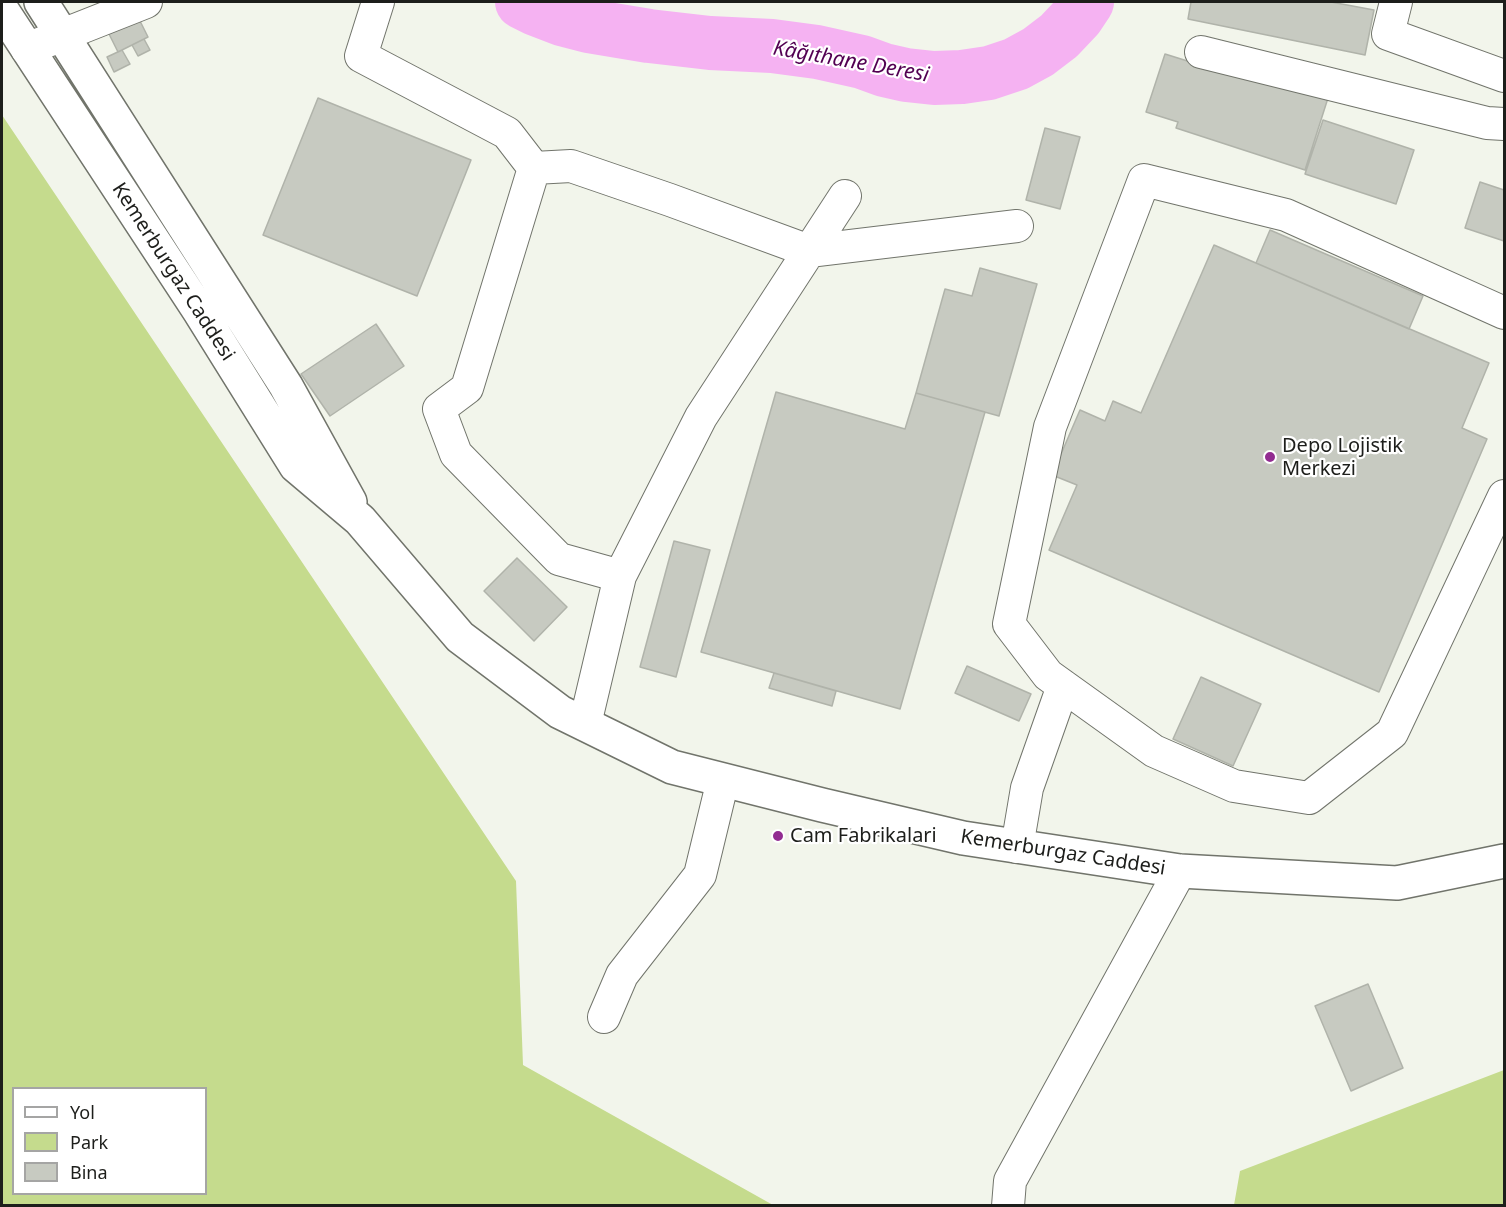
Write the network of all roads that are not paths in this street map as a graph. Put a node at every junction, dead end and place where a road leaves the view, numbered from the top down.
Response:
1 (41, 2) edge
2 (146, 2) edge
3 (378, 2) edge
4 (1396, 2) edge
5 (2, 10) edge
6 (62, 35) junction
7 (27, 49) junction
8 (1202, 52) dead end
9 (1504, 76) edge
10 (1504, 124) edge
11 (534, 168) junction
12 (844, 196) dead end
13 (1017, 226) dead end
14 (809, 251) junction
15 (1504, 313) edge
16 (1504, 496) edge
17 (360, 520) junction
18 (620, 576) junction
19 (1063, 686) junction
20 (585, 724) junction
21 (723, 780) junction
22 (1017, 847) junction
23 (1504, 861) edge
24 (1180, 871) junction
25 (604, 1017) dead end
26 (1008, 1206) edge

1 - 6 main road, Kemerburgaz Caddesi
2 - 6 street
3 - 11 street
4 - 9 street
5 - 7 main road, Kemerburgaz Caddesi
6 - 7 street
6 - 17 main road, Kemerburgaz Caddesi
7 - 17 main road, Kemerburgaz Caddesi
8 - 10 street
11 - 14 street
11 - 18 street
12 - 14 street
13 - 14 street
14 - 18 street
15 - 19 street
16 - 19 street
17 - 20 main road, Kemerburgaz Caddesi
18 - 20 street
19 - 22 street
20 - 21 main road, Kemerburgaz Caddesi
21 - 22 main road, Kemerburgaz Caddesi
21 - 25 street
22 - 24 main road, Kemerburgaz Caddesi
23 - 24 main road, Kemerburgaz Caddesi
24 - 26 street

